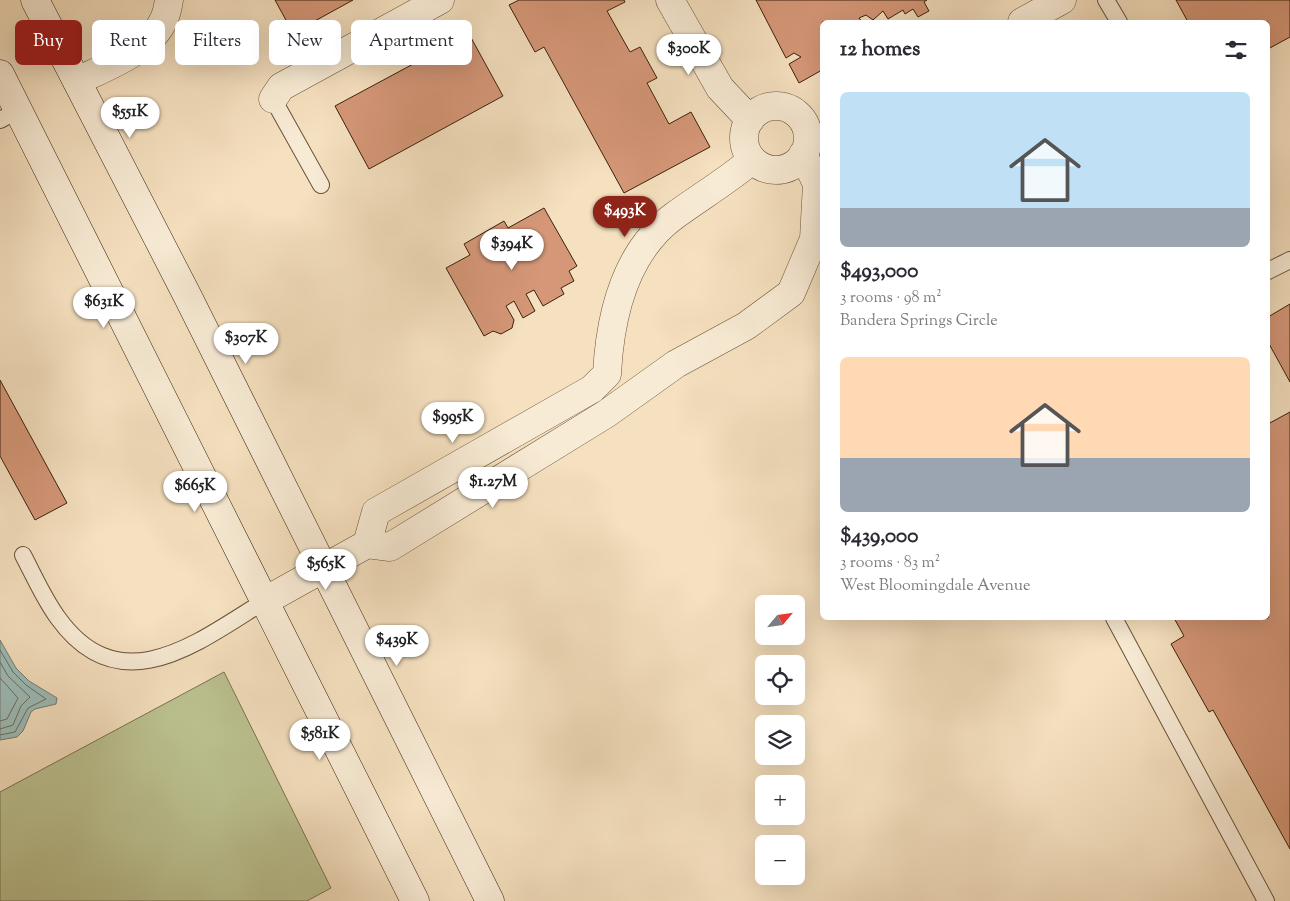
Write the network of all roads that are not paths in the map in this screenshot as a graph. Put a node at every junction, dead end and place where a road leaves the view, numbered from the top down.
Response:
1 (35, 0) edge
2 (169, 0) edge
3 (440, 0) edge
4 (670, 0) edge
5 (1062, 0) edge
6 (1106, 0) edge
7 (1031, 20) edge
8 (1118, 20) edge
9 (0, 74) edge
10 (77, 81) junction
11 (273, 99) joint
12 (9, 115) edge
13 (750, 120) junction
14 (811, 139) edge
15 (752, 160) junction
16 (321, 185) dead end
17 (1290, 260) edge
18 (1270, 270) edge
19 (367, 544) junction
20 (23, 555) dead end
21 (324, 568) junction
22 (263, 602) junction
23 (1115, 620) edge
24 (415, 901) edge
25 (490, 901) edge
26 (1266, 901) edge

1 - 10 street
2 - 10 street
3 - 11 street
4 - 13 street
5 - 7 street
6 - 8 lane
9 - 12 street
10 - 21 street
11 - 16 lane
12 - 22 street
13 - 14 street
13 - 15 street
14 - 15 street
14 - 19 street
15 - 19 street
17 - 18 lane
19 - 21 street
20 - 22 lane
21 - 22 street
21 - 25 street
22 - 24 street
23 - 26 lane

